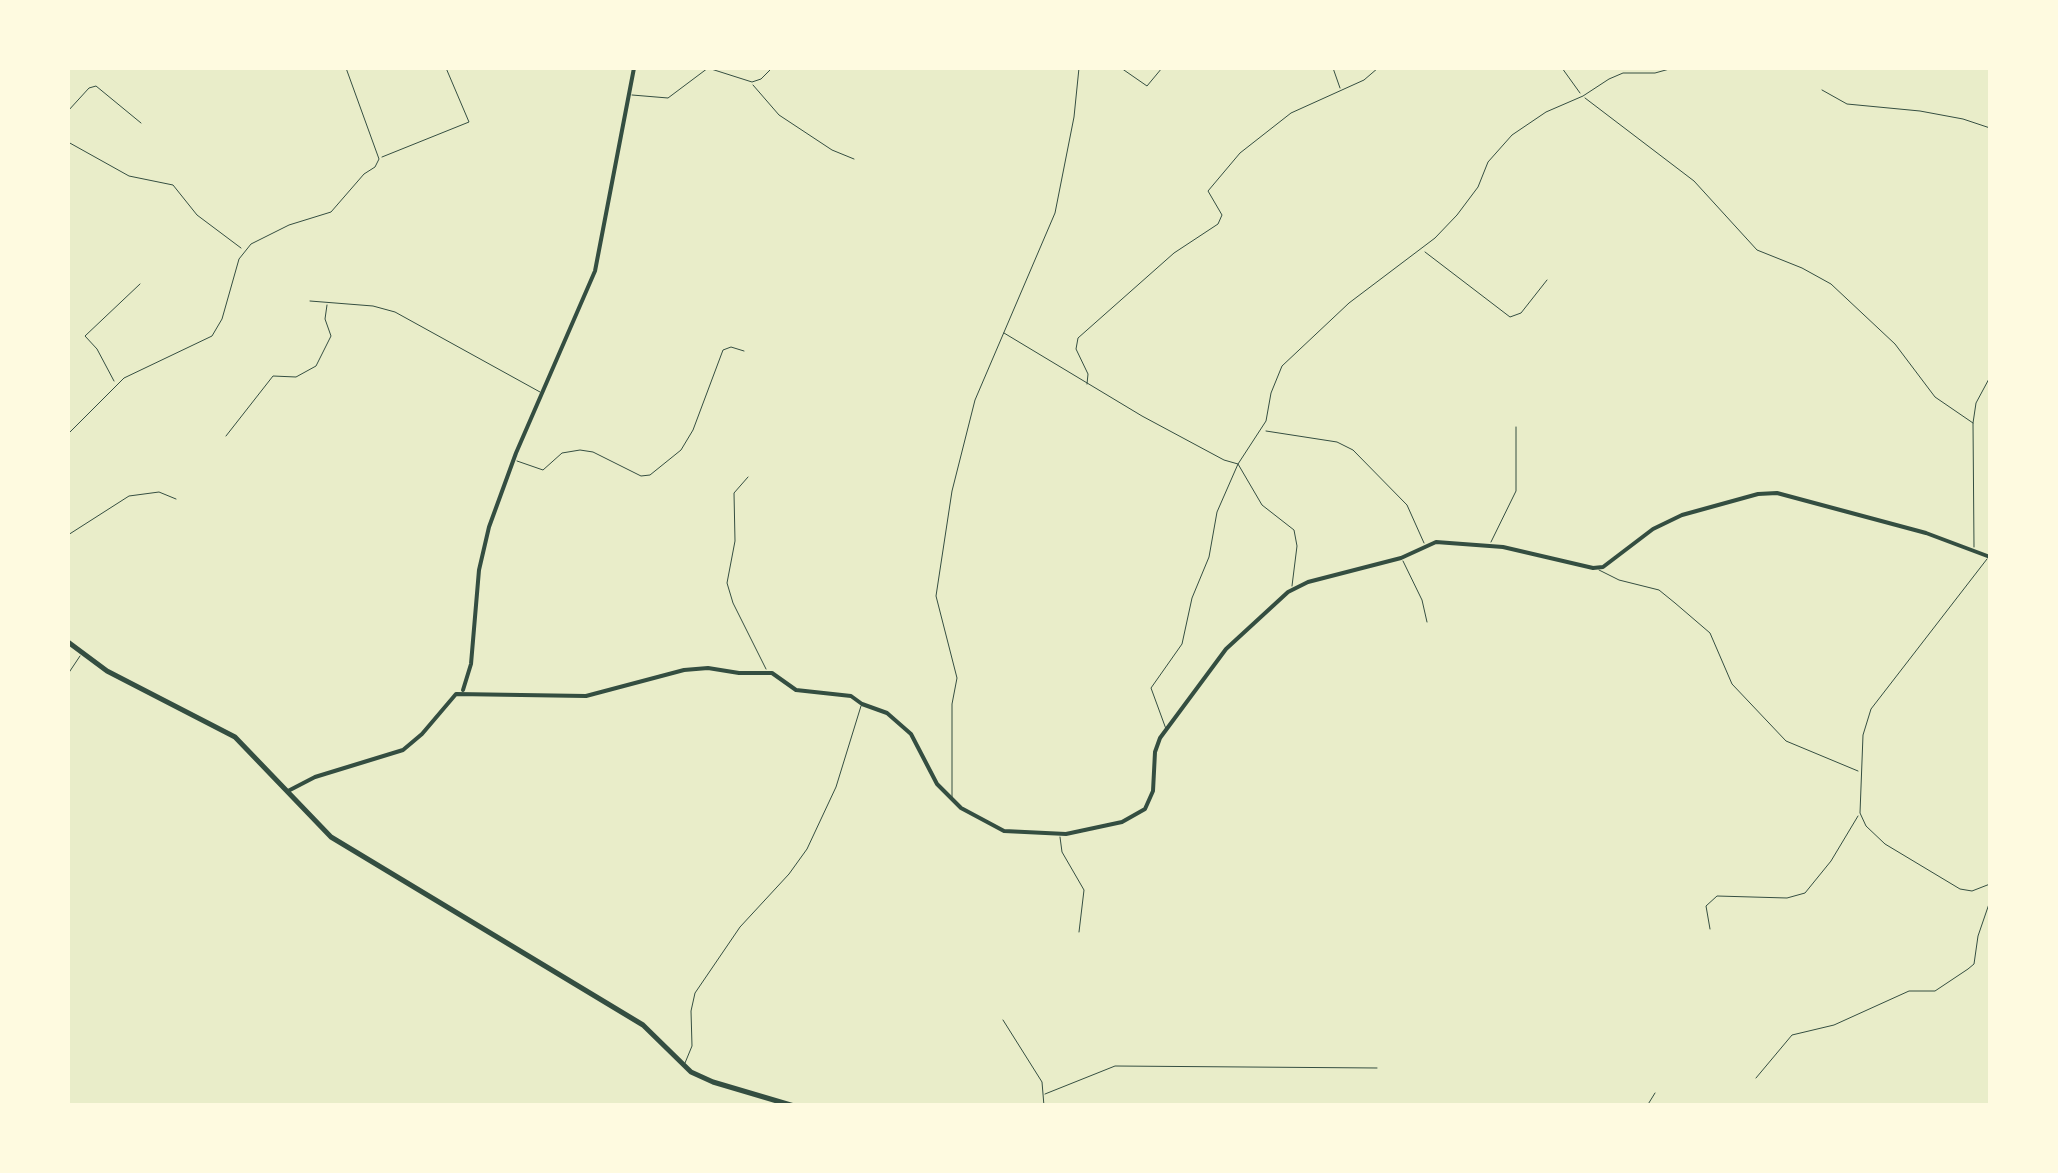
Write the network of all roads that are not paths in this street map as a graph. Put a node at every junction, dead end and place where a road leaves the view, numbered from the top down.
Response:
1 (346, 68) edge
2 (446, 68) edge
3 (634, 68) edge
4 (772, 68) edge
5 (1080, 68) edge
6 (1121, 68) edge
7 (1162, 68) edge
8 (1334, 68) edge
9 (1378, 68) edge
10 (1562, 68) edge
11 (1673, 68) edge
12 (752, 82) junction
13 (1340, 88) junction
14 (1822, 90) dead end
15 (629, 94) junction
16 (1583, 96) junction
17 (68, 111) edge
18 (141, 122) dead end
19 (1990, 128) edge
20 (68, 142) edge
21 (379, 159) junction
22 (854, 159) dead end
23 (244, 250) junction
24 (1423, 250) junction
25 (1547, 280) dead end
26 (140, 284) dead end
27 (310, 301) dead end
28 (328, 302) junction
29 (1002, 331) junction
30 (744, 351) dead end
31 (1990, 377) edge
32 (116, 384) junction
33 (1088, 384) junction
34 (544, 394) junction
35 (1973, 422) junction
36 (1516, 427) dead end
37 (1262, 430) junction
38 (68, 434) edge
39 (226, 436) dead end
40 (514, 460) junction
41 (1238, 464) junction
42 (748, 477) dead end
43 (176, 500) dead end
44 (68, 535) edge
45 (1490, 544) junction
46 (1425, 546) junction
47 (1974, 550) junction
48 (1990, 557) edge
49 (1401, 558) junction
50 (1596, 568) junction
51 (1292, 589) junction
52 (1428, 622) dead end
53 (68, 642) edge
54 (82, 654) junction
55 (767, 672) junction
56 (68, 674) edge
57 (462, 692) junction
58 (862, 704) junction
59 (1166, 730) junction
60 (1861, 772) junction
61 (288, 791) junction
62 (952, 800) junction
63 (1860, 813) junction
64 (1060, 834) junction
65 (1990, 884) edge
66 (1990, 901) edge
67 (1710, 929) dead end
68 (1079, 932) dead end
69 (1003, 1020) dead end
70 (684, 1066) junction
71 (1377, 1068) dead end
72 (1756, 1078) dead end
73 (1656, 1093) dead end
74 (1044, 1094) junction
75 (794, 1106) edge
76 (1044, 1106) edge
77 (1647, 1106) edge

1 - 21 lane
2 - 21 lane
3 - 15 street
4 - 12 lane
5 - 29 lane
6 - 7 lane
8 - 13 lane
9 - 13 lane
10 - 16 lane
11 - 16 lane
12 - 15 lane
12 - 22 lane
13 - 33 lane
14 - 19 lane
15 - 34 street
16 - 24 lane
16 - 35 lane
17 - 18 lane
20 - 23 lane
21 - 23 lane
23 - 32 lane
24 - 25 lane
24 - 37 lane
26 - 32 lane
27 - 28 lane
28 - 34 lane
28 - 39 lane
29 - 33 lane
29 - 62 lane
30 - 40 lane
31 - 35 lane
32 - 38 lane
33 - 41 lane
34 - 40 street
35 - 47 lane
36 - 45 lane
37 - 41 lane
37 - 46 lane
40 - 57 street
41 - 51 lane
41 - 59 lane
42 - 55 lane
43 - 44 lane
45 - 46 street
45 - 50 street
46 - 49 street
47 - 48 street
47 - 50 street
48 - 60 lane
49 - 51 street
49 - 52 lane
50 - 60 lane
51 - 59 street
53 - 54 main road
54 - 56 lane
54 - 61 main road
55 - 57 street
55 - 58 street
57 - 61 street
58 - 62 street
58 - 70 lane
59 - 64 street
60 - 63 lane
61 - 70 main road
62 - 64 street
63 - 65 lane
63 - 67 lane
64 - 68 lane
66 - 72 lane
69 - 74 lane
70 - 75 main road
71 - 74 lane
73 - 77 lane
74 - 76 lane

